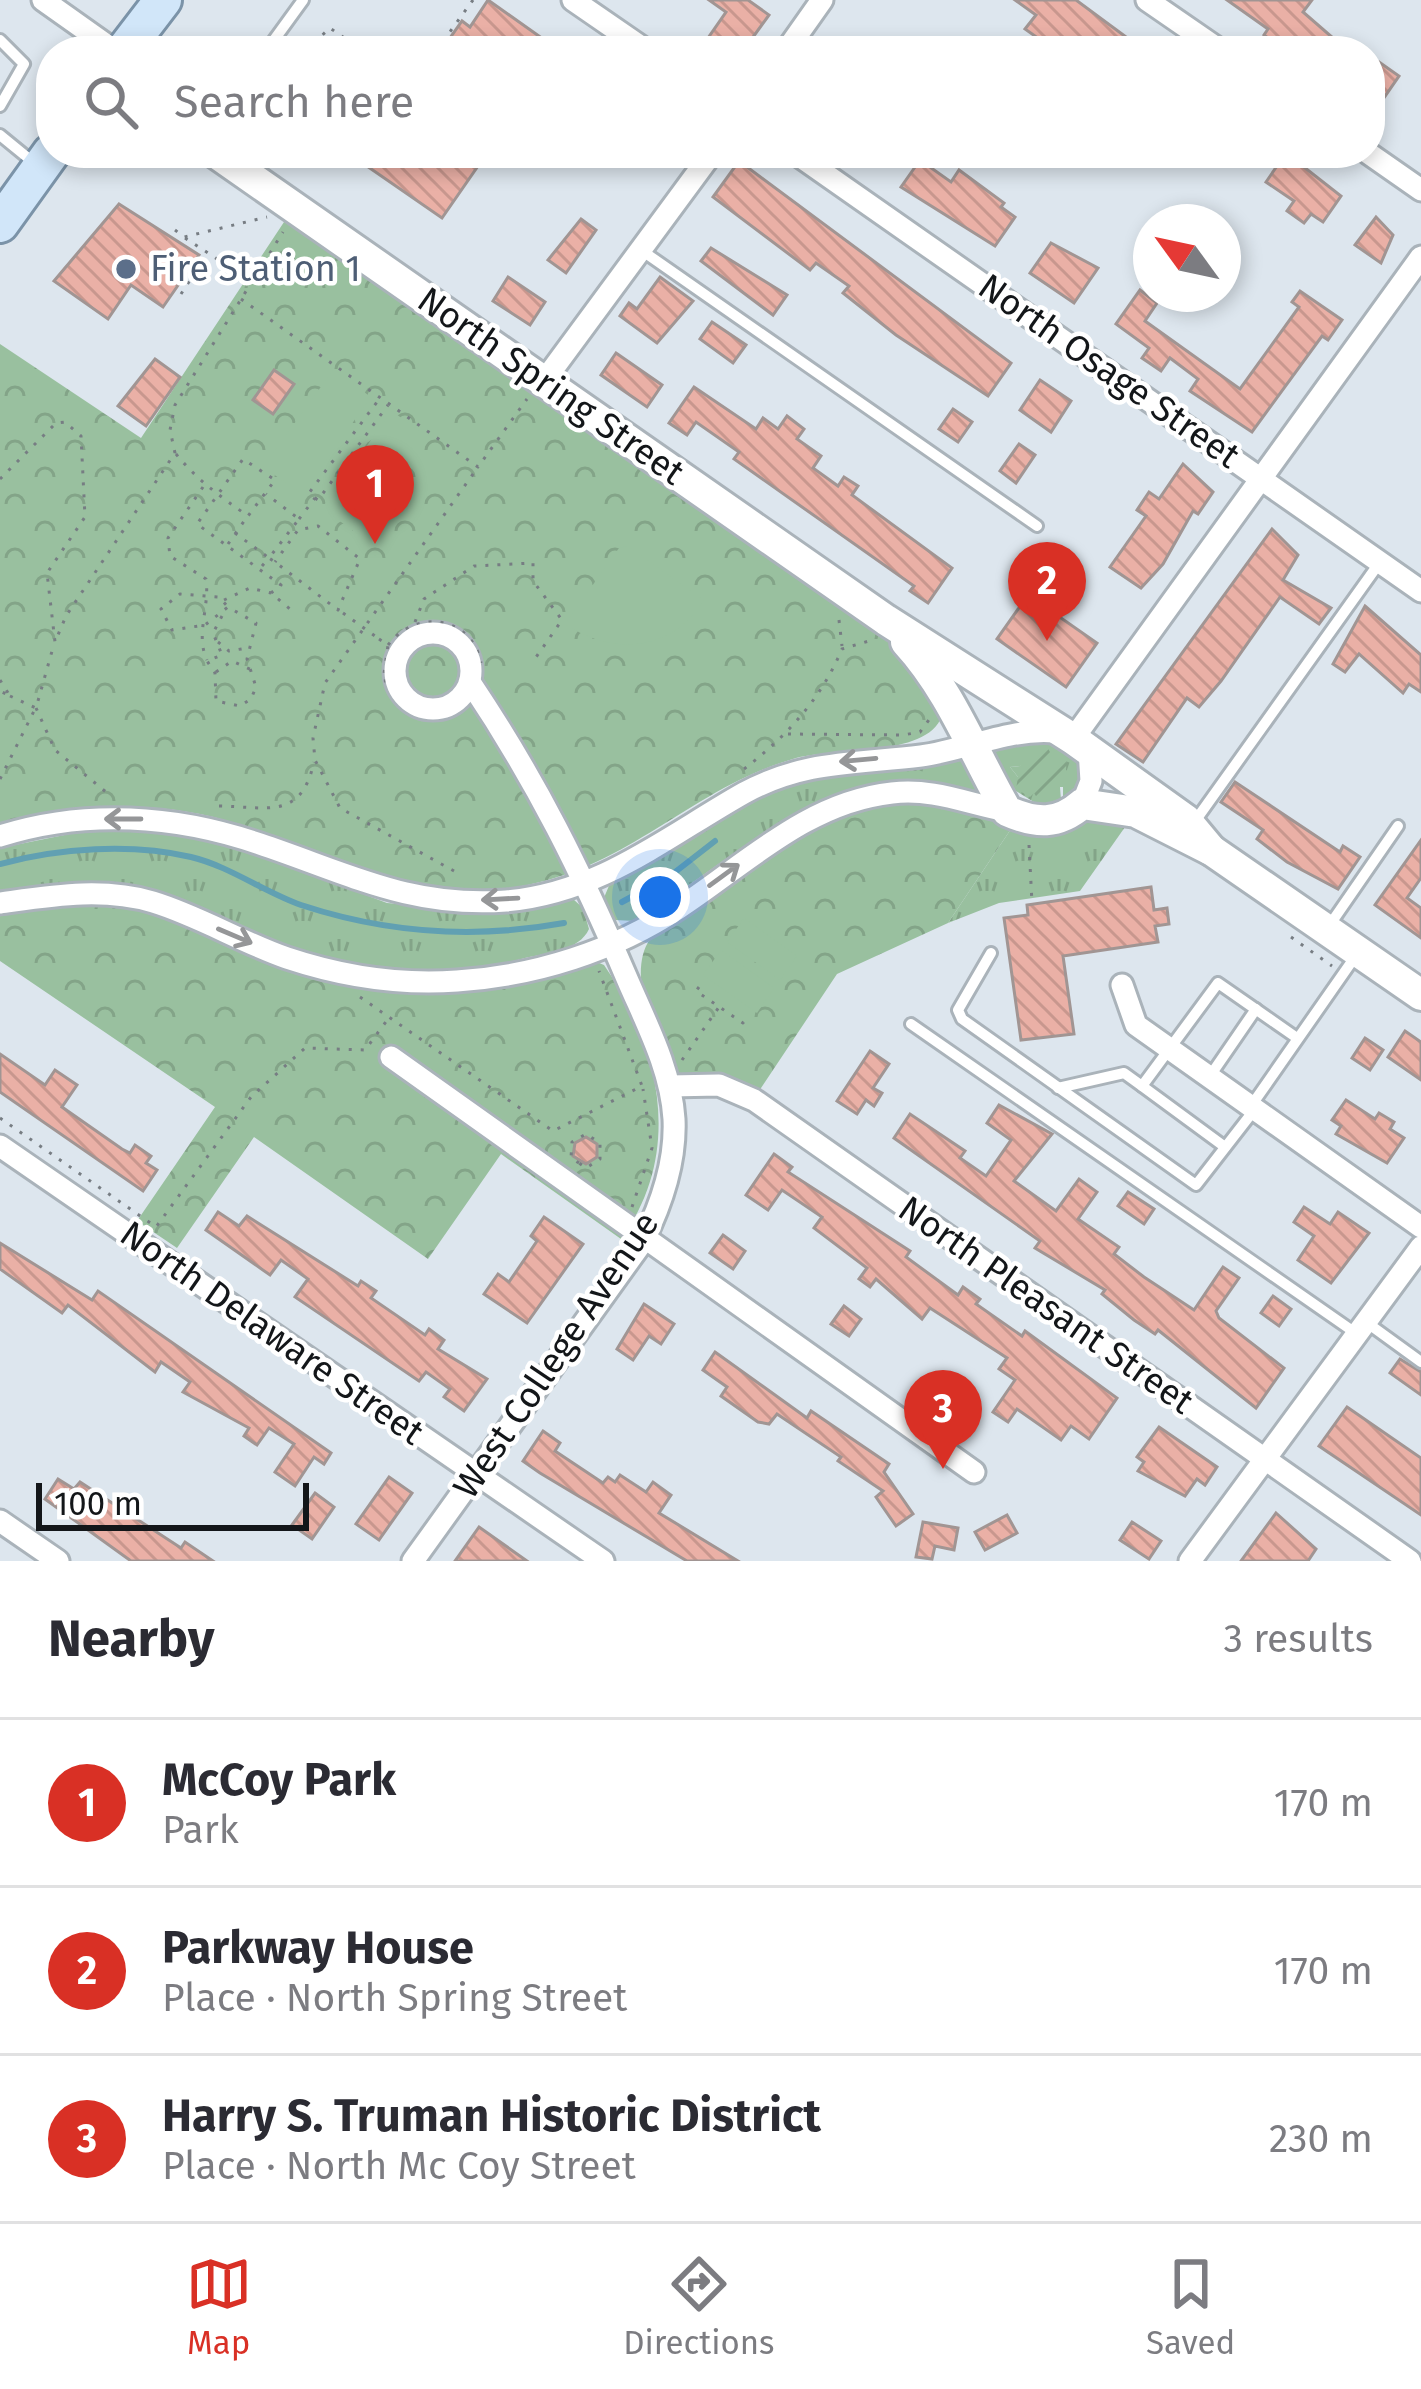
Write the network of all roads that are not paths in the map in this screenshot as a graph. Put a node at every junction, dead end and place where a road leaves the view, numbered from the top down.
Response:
1 (43, 0) edge
2 (163, 0) edge
3 (303, 0) edge
4 (573, 0) edge
5 (822, 0) edge
6 (1148, 0) edge
7 (115, 36) edge
8 (141, 36) edge
9 (277, 36) edge
10 (625, 36) edge
11 (797, 36) edge
12 (1200, 36) edge
13 (0, 40) edge
14 (0, 106) edge
15 (0, 135) edge
16 (36, 155) edge
17 (1385, 165) edge
18 (40, 168) edge
19 (236, 168) edge
20 (701, 168) edge
21 (817, 168) edge
22 (1421, 190) edge
23 (0, 224) edge
24 (641, 250) junction
25 (1421, 256) edge
26 (530, 386) junction
27 (1263, 479) junction
28 (1037, 526) dead end
29 (1380, 562) junction
30 (1421, 591) edge
31 (882, 636) junction
32 (476, 679) junction
33 (941, 701) junction
34 (1072, 740) junction
35 (969, 746) junction
36 (916, 756) junction
37 (1082, 804) junction
38 (1007, 811) junction
39 (1398, 826) dead end
40 (0, 836) edge
41 (1201, 838) junction
42 (586, 883) junction
43 (0, 903) edge
44 (1327, 929) junction
45 (613, 944) junction
46 (991, 952) dead end
47 (1347, 960) junction
48 (1122, 985) dead end
49 (1421, 995) edge
50 (1256, 1010) junction
51 (911, 1024) dead end
52 (1297, 1038) junction
53 (1171, 1050) junction
54 (391, 1057) dead end
55 (1209, 1077) junction
56 (667, 1078) junction
57 (1142, 1086) junction
58 (1058, 1088) junction
59 (1253, 1108) junction
60 (0, 1146) edge
61 (1225, 1147) junction
62 (1421, 1227) edge
63 (643, 1241) junction
64 (1421, 1247) edge
65 (1361, 1328) junction
66 (1421, 1362) edge
67 (1265, 1459) junction
68 (974, 1472) dead end
69 (476, 1473) junction
70 (0, 1522) edge
71 (58, 1561) edge
72 (412, 1561) edge
73 (603, 1561) edge
74 (1190, 1561) edge
75 (1410, 1561) edge

1 - 7 street
2 - 8 main road
3 - 9 lane
4 - 10 street
5 - 11 street
6 - 12 street
13 - 14 lane
15 - 16 lane
17 - 22 street
18 - 23 main road
19 - 26 street, North Spring Street
20 - 24 street
21 - 27 street, North Osage Street
24 - 26 street
24 - 28 lane
25 - 27 street
26 - 31 street, North Spring Street
27 - 29 street, North Osage Street
27 - 34 street
29 - 30 street, North Osage Street
29 - 41 lane
31 - 33 street, North Spring Street
31 - 34 street, North Spring Street
32 - 32 street
32 - 42 street, West College Avenue
33 - 35 street, North Spring Street
33 - 36 street
34 - 35 street
34 - 37 street
34 - 41 street, North Spring Street
35 - 36 street
35 - 38 street, North Spring Street
36 -> 42 street
37 - 38 street
37 - 41 street, North Spring Street
45 -> 38 street
39 - 44 lane
42 -> 40 street
41 - 44 street, North Spring Street
42 - 45 street, West College Avenue
43 -> 45 street
44 - 47 street, North Spring Street
45 - 56 street, West College Avenue
46 - 58 lane
47 - 49 street, North Spring Street
47 - 52 lane
48 - 53 street
50 - 52 lane
50 - 53 lane
50 - 55 lane
51 - 65 lane
52 - 59 lane
53 - 55 street
53 - 57 lane
54 - 63 street
55 - 59 street
56 - 63 street, West College Avenue
56 - 67 street, North Pleasant Street
57 - 58 lane
57 - 61 lane
58 - 61 lane
59 - 61 lane
59 - 62 street
60 - 69 street, North Delaware Street
63 - 68 street
63 - 69 street, West College Avenue
64 - 65 street
65 - 66 lane
65 - 67 street
67 - 74 street
67 - 75 street, North Pleasant Street
69 - 72 street, West College Avenue
69 - 73 street, North Delaware Street
70 - 71 street

